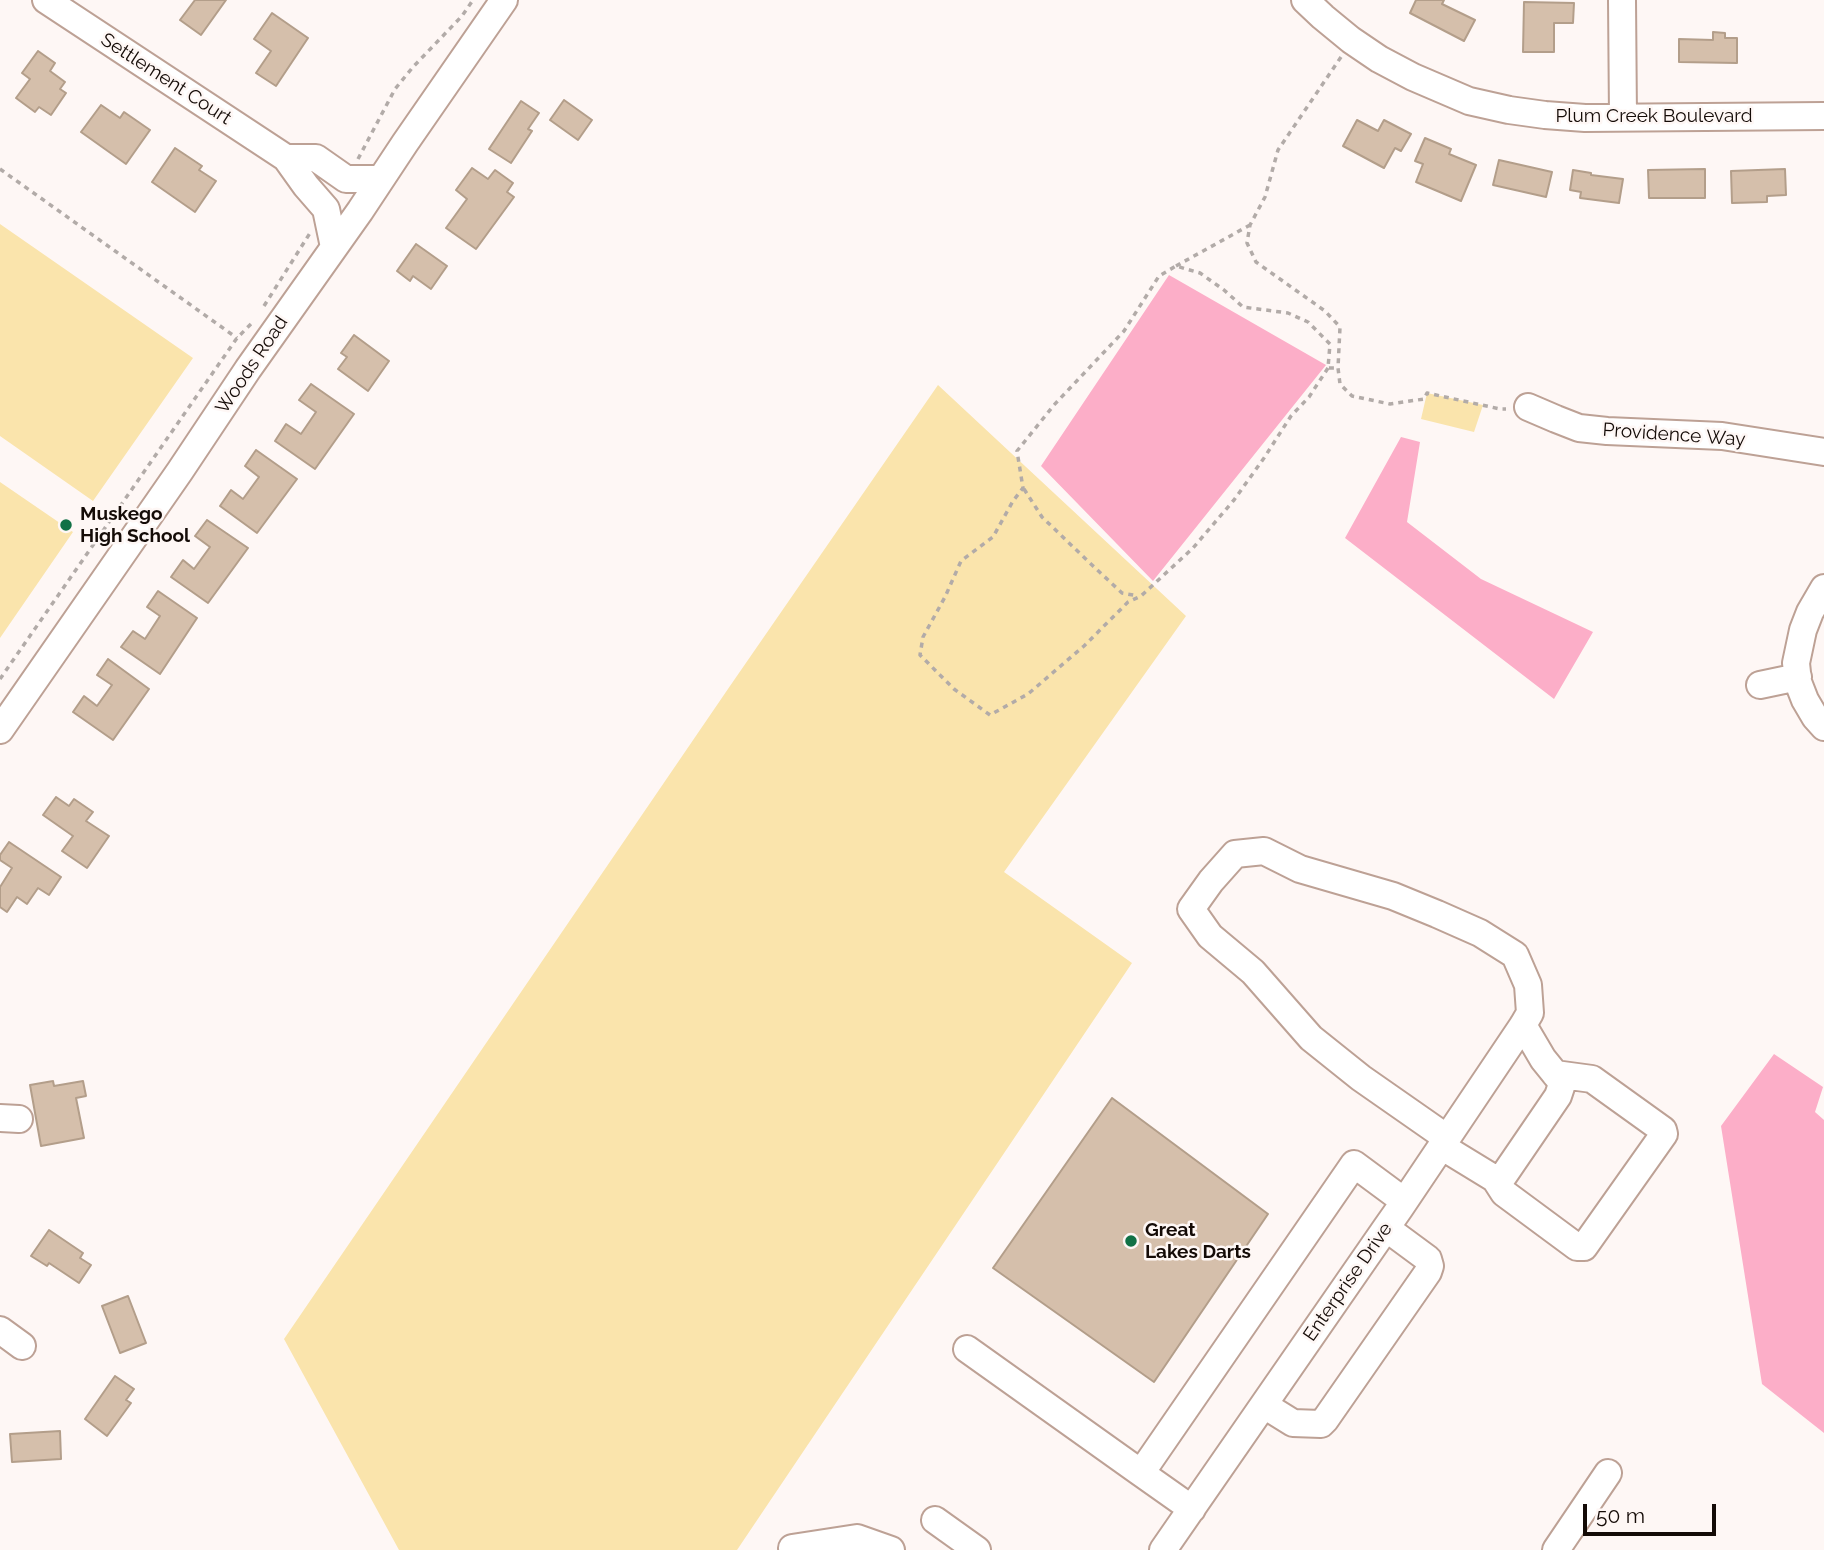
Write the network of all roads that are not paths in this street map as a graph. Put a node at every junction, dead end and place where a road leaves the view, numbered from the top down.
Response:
1 (46, 0) edge
2 (504, 0) edge
3 (1305, 0) edge
4 (1622, 0) edge
5 (1623, 117) junction
6 (1824, 117) edge
7 (286, 158) junction
8 (381, 179) junction
9 (334, 247) junction
10 (1528, 407) road end
11 (1824, 452) edge
12 (1824, 588) edge
13 (1797, 677) junction
14 (1760, 685) dead end
15 (1824, 727) edge
16 (0, 730) edge
17 (1526, 1019) junction
18 (1555, 1074) junction
19 (1444, 1142) junction
20 (1495, 1179) junction
21 (1404, 1201) junction
22 (1386, 1228) junction
23 (0, 1330) edge
24 (22, 1346) dead end
25 (967, 1349) dead end
26 (1264, 1405) junction
27 (1141, 1473) junction
28 (1608, 1473) dead end
29 (1192, 1509) junction
30 (936, 1520) dead end
31 (792, 1548) dead end
32 (891, 1550) edge
33 (977, 1550) edge
34 (1164, 1550) edge
35 (1556, 1550) edge

1 - 7 street, Settlement Court
2 - 8 street, Woods Road
3 - 5 street, Plum Creek Boulevard
4 - 5 street
5 - 6 street, Plum Creek Boulevard
7 - 8 street, Settlement Court
7 - 9 street, Settlement Court
8 - 9 street, Woods Road
9 - 16 street, Woods Road
10 - 11 street, Providence Way
12 - 13 street
13 - 14 street
13 - 15 street
17 - 18 street
17 - 19 street, Enterprise Drive
17 - 19 street
18 - 20 street
18 - 20 street
19 - 20 street
19 - 21 street, Enterprise Drive
21 - 22 street, Enterprise Drive
21 - 27 street
22 - 26 street, Enterprise Drive
22 - 26 street
23 - 24 street
25 - 27 street
26 - 29 street, Enterprise Drive
27 - 29 street
28 - 35 street
29 - 34 street, Enterprise Drive
30 - 33 street
31 - 32 street

